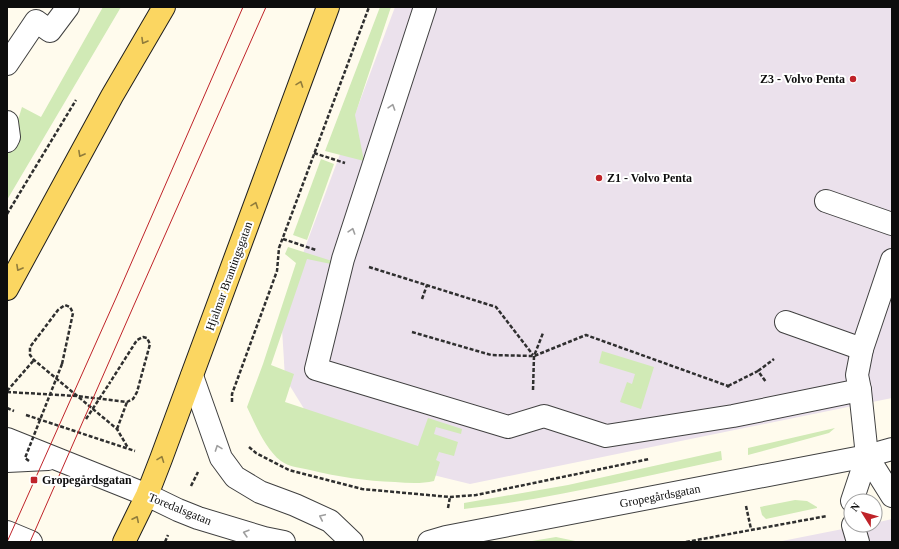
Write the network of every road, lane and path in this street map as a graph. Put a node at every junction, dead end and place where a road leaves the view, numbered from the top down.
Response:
1 (68, 7) edge
2 (164, 7) edge
3 (328, 7) edge
4 (369, 7) edge
5 (425, 7) edge
6 (35, 14) edge
7 (7, 64) edge
8 (79, 96) dead end
9 (7, 122) edge
10 (7, 141) edge
11 (826, 201) dead end
12 (7, 214) edge
13 (892, 224) edge
14 (283, 238) junction
15 (892, 260) edge
16 (343, 264) junction
17 (427, 285) junction
18 (7, 289) edge
19 (422, 299) dead end
20 (786, 322) dead end
21 (412, 332) dead end
22 (543, 333) dead end
23 (862, 349) junction
24 (534, 356) junction
25 (774, 359) dead end
26 (34, 360) junction
27 (758, 371) junction
28 (192, 376) junction
29 (728, 386) junction
30 (770, 386) dead end
31 (860, 390) junction
32 (7, 391) edge
33 (76, 396) junction
34 (127, 402) junction
35 (7, 408) edge
36 (232, 408) dead end
37 (14, 411) dead end
38 (22, 413) dead end
39 (733, 416) junction
40 (86, 419) dead end
41 (532, 420) junction
42 (117, 429) junction
43 (7, 439) edge
44 (246, 444) dead end
45 (128, 448) junction
46 (892, 449) edge
47 (867, 456) junction
48 (161, 458) junction
49 (56, 459) junction
50 (7, 461) edge
51 (29, 461) dead end
52 (198, 472) dead end
53 (855, 493) edge
54 (147, 495) junction
55 (892, 496) edge
56 (450, 497) dead end
57 (841, 517) edge
58 (7, 532) edge
59 (31, 542) edge
60 (124, 542) edge
61 (284, 542) edge
62 (352, 542) edge
63 (429, 542) edge
64 (686, 542) edge

1 - 6 street
2 -> 18 main road
28 -> 3 main road, Hjalmar Brantingsgatan
4 - 14 path
16 -> 5 street
6 - 7 street
8 - 12 path
9 - 10 street
11 - 13 street
14 - 16 path
14 - 36 path
15 - 23 street
16 - 17 path
16 - 41 street
17 - 19 path
17 - 24 path
20 - 23 street
21 - 24 path
22 - 24 path
23 - 31 street
24 - 29 path
24 - 41 path
25 - 27 path
26 - 32 path
26 - 33 path
26 - 51 path, bridge
27 - 29 path
27 - 30 path
28 - 48 main road, Hjalmar Brantingsgatan
62 -> 28 street
29 - 39 path
31 - 39 street
31 - 47 street
32 - 33 path
33 - 34 path
33 - 42 path
34 - 40 path, bridge
34 - 42 path
35 - 37 path
38 - 45 path
39 - 41 street
42 - 45 path
43 - 49 street, Toredalsgatan
44 - 56 path
45 - 48 path
46 - 47 street, Gropegårdsgatan
47 - 53 street
47 - 55 street
47 - 63 street, Gropegårdsgatan
48 - 52 path
54 -> 48 main road, Hjalmar Brantingsgatan
49 - 50 street, Toredalsgatan
49 - 54 street, Toredalsgatan
60 -> 54 main road, Hjalmar Brantingsgatan
61 -> 54 street, Toredalsgatan
57 - 64 path
58 - 59 street

